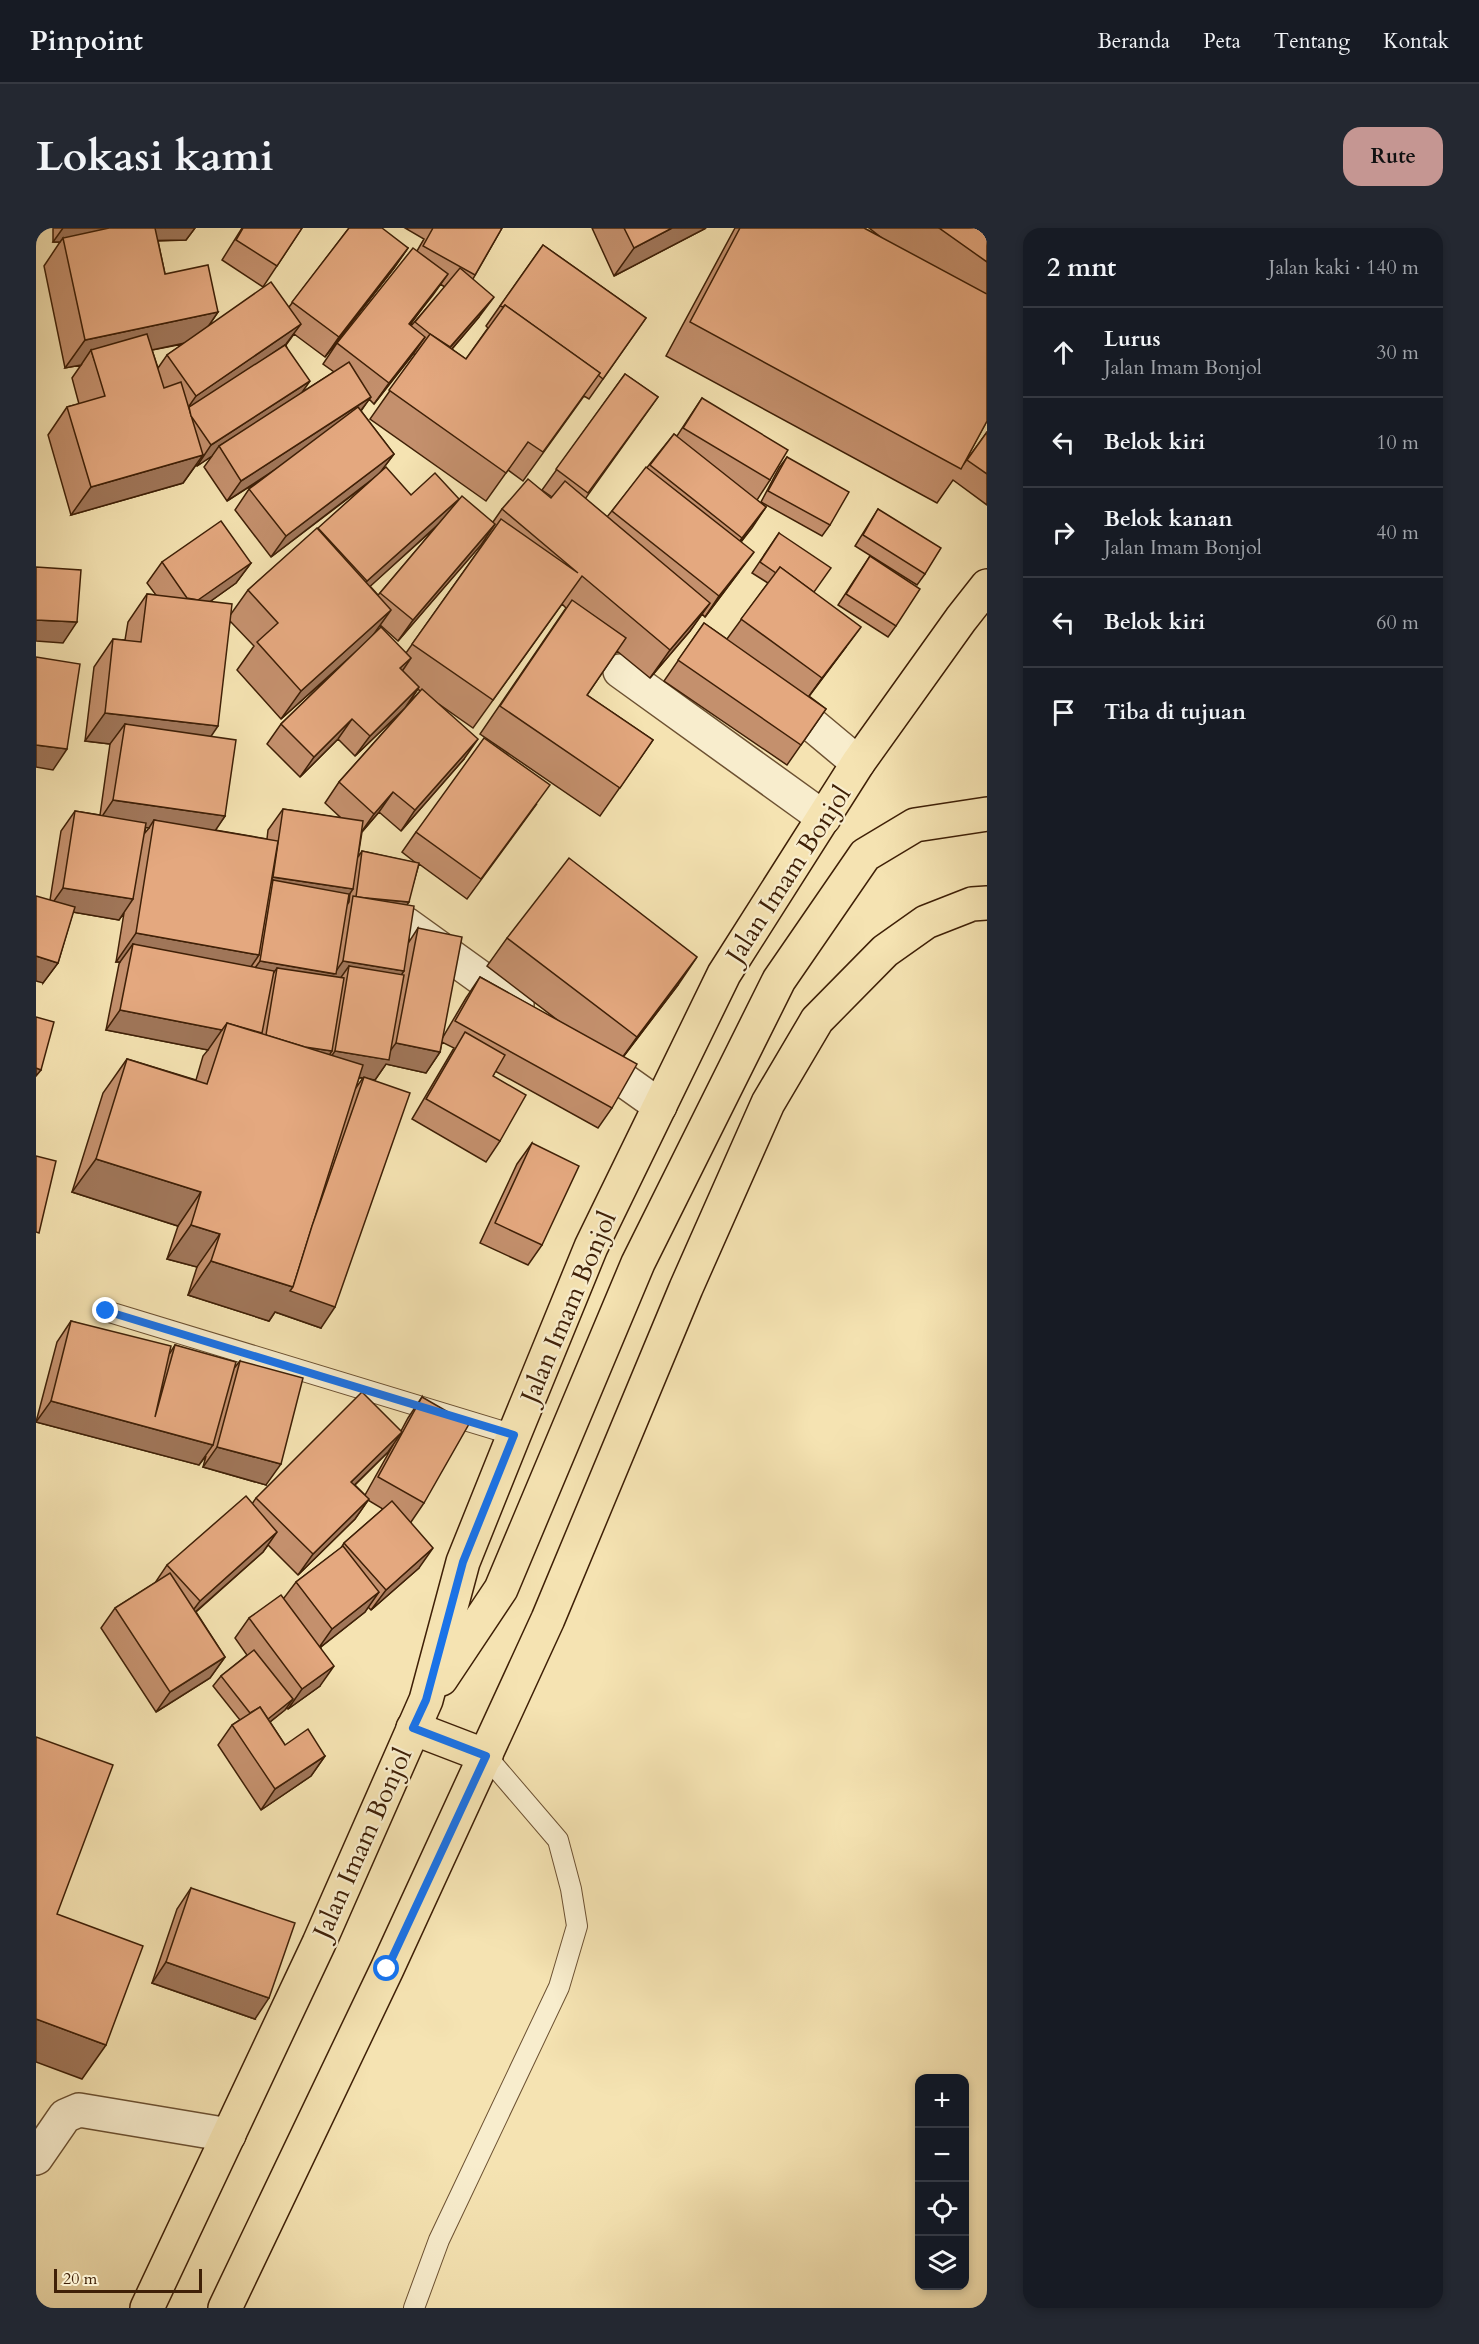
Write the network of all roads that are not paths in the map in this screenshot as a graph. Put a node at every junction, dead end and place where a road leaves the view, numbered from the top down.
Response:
1 (987, 586) edge
2 (620, 671) edge
3 (759, 680) edge
4 (858, 764) junction
5 (987, 814) edge
6 (824, 818) junction
7 (987, 903) edge
8 (406, 924) edge
9 (537, 1018) edge
10 (566, 1039) edge
11 (660, 1106) junction
12 (106, 1311) dead end
13 (514, 1435) junction
14 (419, 1714) junction
15 (486, 1756) junction
16 (229, 2135) junction
17 (36, 2158) edge
18 (147, 2308) edge
19 (225, 2308) edge
20 (414, 2308) edge

1 - 4 main road, Jalan Imam Bonjol
2 - 6 street
3 - 4 street
4 - 6 main road, Jalan Imam Bonjol
5 - 14 main road
6 - 11 main road, Jalan Imam Bonjol
7 - 15 main road
8 - 9 street
10 - 11 street
11 - 13 main road, Jalan Imam Bonjol
12 - 13 lane
13 - 14 main road, Jalan Imam Bonjol
14 - 15 main road
14 - 16 main road, Jalan Imam Bonjol
15 - 19 main road
15 - 20 lane
16 - 17 street
16 - 18 main road, Jalan Imam Bonjol

